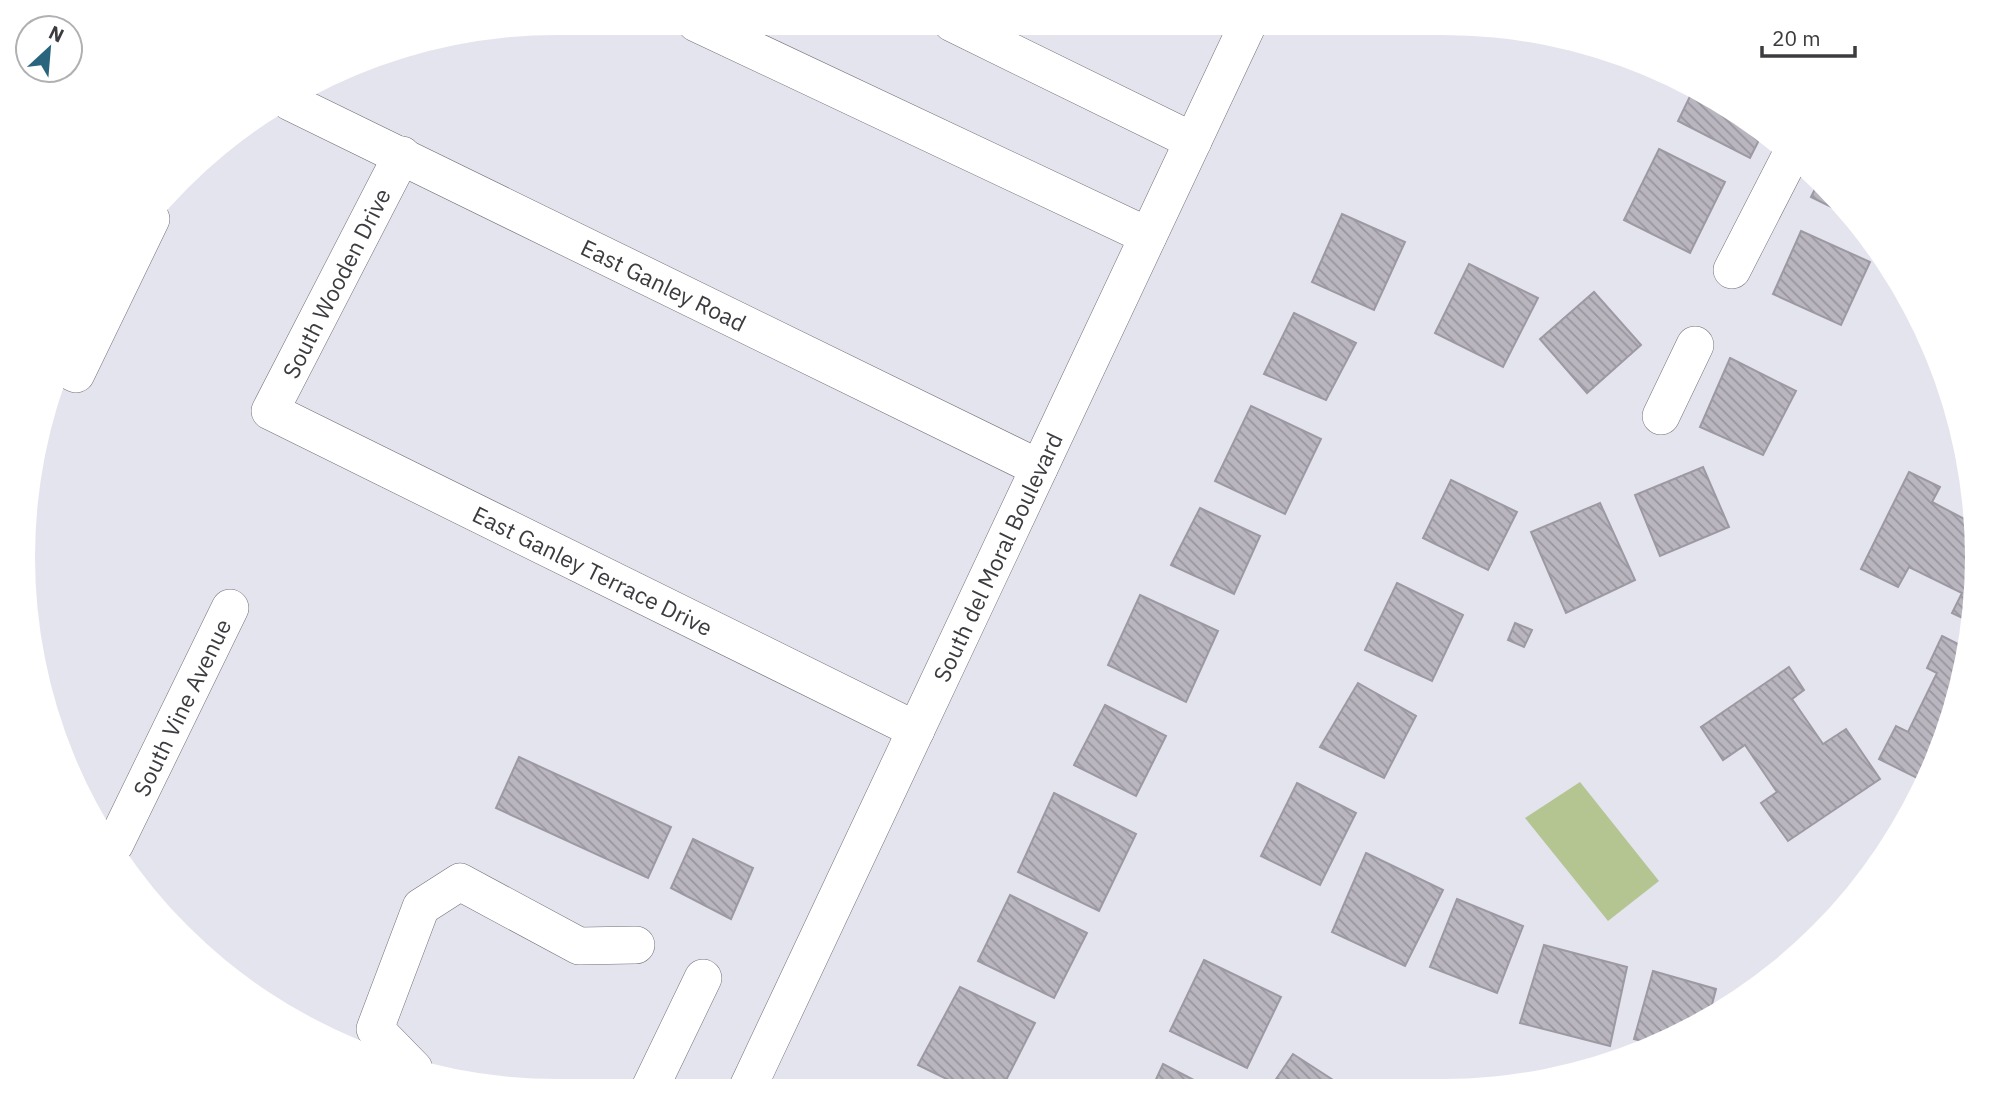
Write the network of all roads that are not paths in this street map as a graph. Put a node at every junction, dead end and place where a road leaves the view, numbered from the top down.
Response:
1 (721, 35) edge
2 (977, 35) edge
3 (1243, 35) edge
4 (296, 105) edge
5 (1193, 141) junction
6 (402, 155) junction
7 (1786, 164) edge
8 (1148, 236) junction
9 (138, 246) edge
10 (1732, 270) dead end
11 (1695, 345) dead end
12 (70, 371) edge
13 (270, 411) joint
14 (1661, 415) dead end
15 (1039, 468) junction
16 (230, 608) dead end
17 (916, 730) junction
18 (118, 838) edge
19 (636, 945) dead end
20 (703, 978) dead end
21 (400, 1054) edge
22 (654, 1079) edge
23 (752, 1079) edge

1 - 8 street
2 - 5 street
3 - 5 street, South del Moral Boulevard
4 - 6 street, East Ganley Road
5 - 8 street, South del Moral Boulevard
6 - 13 street, South Wooden Drive
6 - 15 street, East Ganley Road
7 - 10 street
8 - 15 street, South del Moral Boulevard
9 - 12 street
11 - 14 street
13 - 17 street, East Ganley Terrace Drive
15 - 17 street, South del Moral Boulevard
16 - 18 street, South Vine Avenue
17 - 23 street, South del Moral Boulevard
19 - 21 street
20 - 22 street

